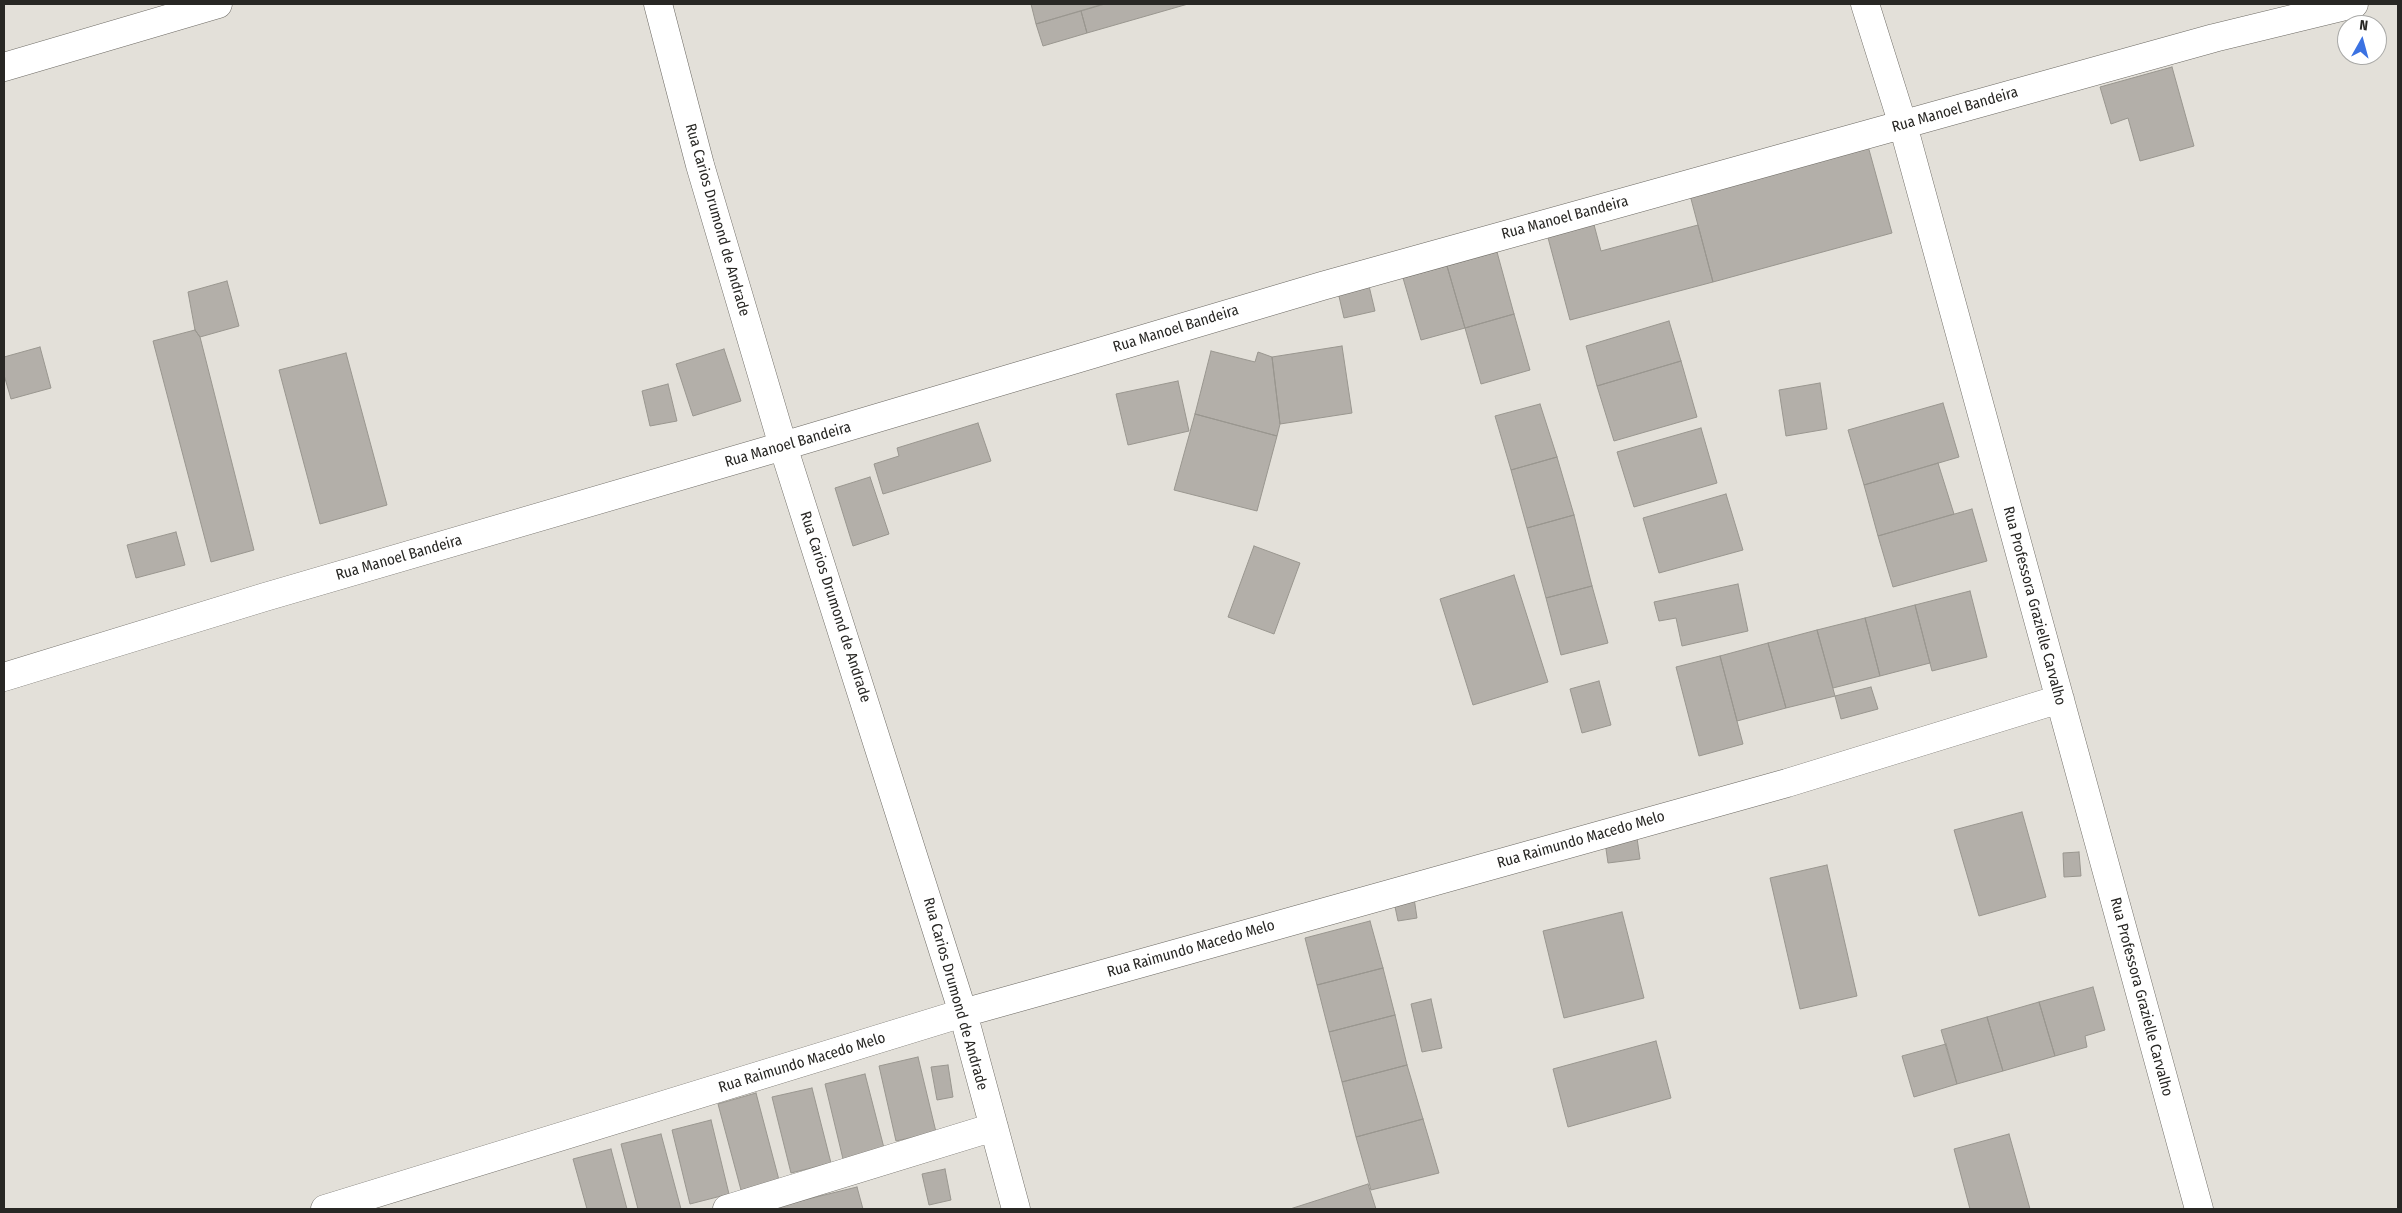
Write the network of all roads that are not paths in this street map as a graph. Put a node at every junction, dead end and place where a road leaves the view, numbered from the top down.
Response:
1 (218, 4) edge
2 (658, 4) edge
3 (1865, 4) edge
4 (2354, 4) edge
5 (4, 67) edge
6 (1903, 125) junction
7 (783, 446) junction
8 (4, 677) edge
9 (2060, 699) junction
10 (963, 1013) junction
11 (994, 1127) junction
12 (325, 1209) edge
13 (727, 1209) edge
14 (1016, 1209) edge
15 (2199, 1209) edge

1 - 5 street
2 - 7 street, Rua Carios Drumond de Andrade
3 - 6 street, Rua Professora Grazielle Carvalho
4 - 6 street, Rua Manoel Bandeira
6 - 7 street, Rua Manoel Bandeira
6 - 9 street, Rua Professora Grazielle Carvalho
7 - 8 street, Rua Manoel Bandeira
7 - 10 street, Rua Carios Drumond de Andrade
9 - 10 street, Rua Raimundo Macedo Melo
9 - 15 street, Rua Professora Grazielle Carvalho
10 - 11 street, Rua Carios Drumond de Andrade
10 - 12 street, Rua Raimundo Macedo Melo
11 - 13 street
11 - 14 street, Rua Carios Drumond de Andrade

